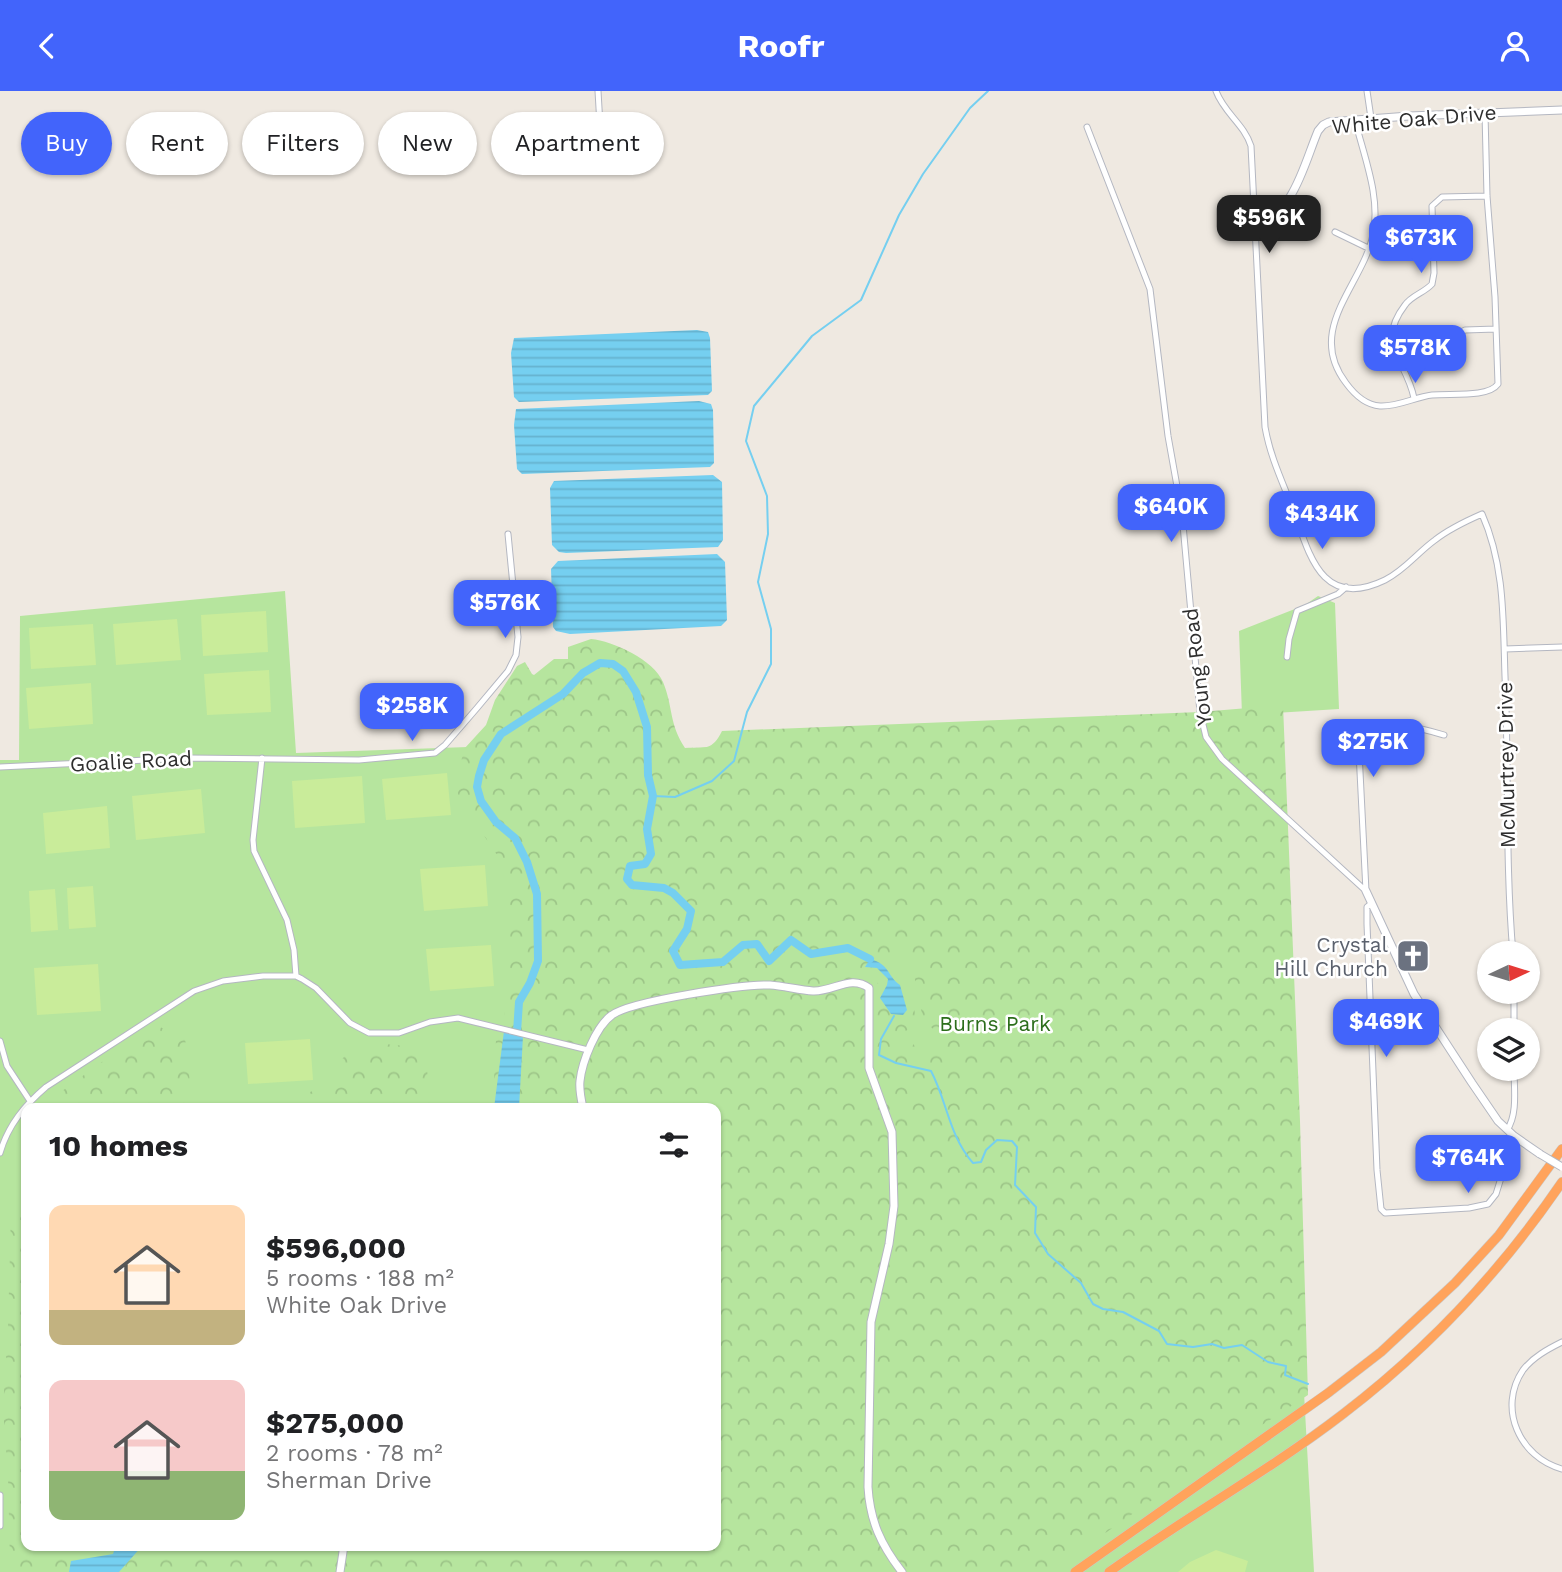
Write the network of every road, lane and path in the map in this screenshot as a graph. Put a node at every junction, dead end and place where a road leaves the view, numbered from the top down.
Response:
1 (598, 91) edge
2 (1216, 91) edge
3 (1367, 91) edge
4 (1562, 110) edge
5 (599, 112) edge
6 (1485, 113) junction
7 (1371, 118) junction
8 (1355, 120) junction
9 (1087, 127) dead end
10 (1487, 196) junction
11 (1255, 226) junction
12 (1335, 232) dead end
13 (1368, 248) junction
14 (1496, 329) junction
15 (1458, 334) dead end
16 (1414, 398) junction
17 (508, 534) dead end
18 (1346, 587) junction
19 (1562, 647) edge
20 (1505, 649) junction
21 (1287, 657) dead end
22 (1444, 735) dead end
23 (262, 758) junction
24 (0, 768) edge
25 (1366, 891) junction
26 (1372, 903) junction
27 (1512, 941) edge
28 (296, 976) junction
29 (0, 1041) edge
30 (588, 1051) junction
31 (1514, 1081) edge
32 (30, 1101) joint
33 (582, 1103) edge
34 (21, 1112) edge
35 (1507, 1130) junction
36 (1514, 1136) junction
37 (1562, 1149) edge
38 (0, 1153) edge
39 (1562, 1167) edge
40 (1562, 1182) edge
41 (1562, 1342) edge
42 (1562, 1469) edge
43 (0, 1495) edge
44 (0, 1526) edge
45 (343, 1551) edge
46 (340, 1572) edge
47 (902, 1572) edge
48 (1075, 1572) edge
49 (1109, 1572) edge

1 - 5 street
2 - 11 street
3 - 7 street
4 - 6 street, White Oak Drive
6 - 7 street, White Oak Drive
6 - 10 street
7 - 8 street, White Oak Drive
8 - 11 street, White Oak Drive
8 - 13 street
9 - 25 street, Young Road
10 - 14 street
10 - 16 street
11 - 18 street
12 - 13 street
13 - 16 street
14 - 15 street
14 - 16 street
17 - 23 street, Goalie Road
18 - 20 street, McMurtrey Drive
18 - 21 street
19 - 20 street
20 - 27 street, McMurtrey Drive
22 - 25 street
23 - 24 street, Goalie Road
23 - 28 street
25 - 26 street, Young Road
26 - 35 street, Young Road
26 - 36 street
28 - 30 street
28 - 32 street
29 - 32 street
30 - 33 street
30 - 47 street
31 - 35 street
34 - 38 street
35 - 36 street, Young Road
36 - 39 street, Young Road, bridge
37 - 48 highway
40 - 49 highway
41 - 42 street
43 - 44 street
45 - 46 street

